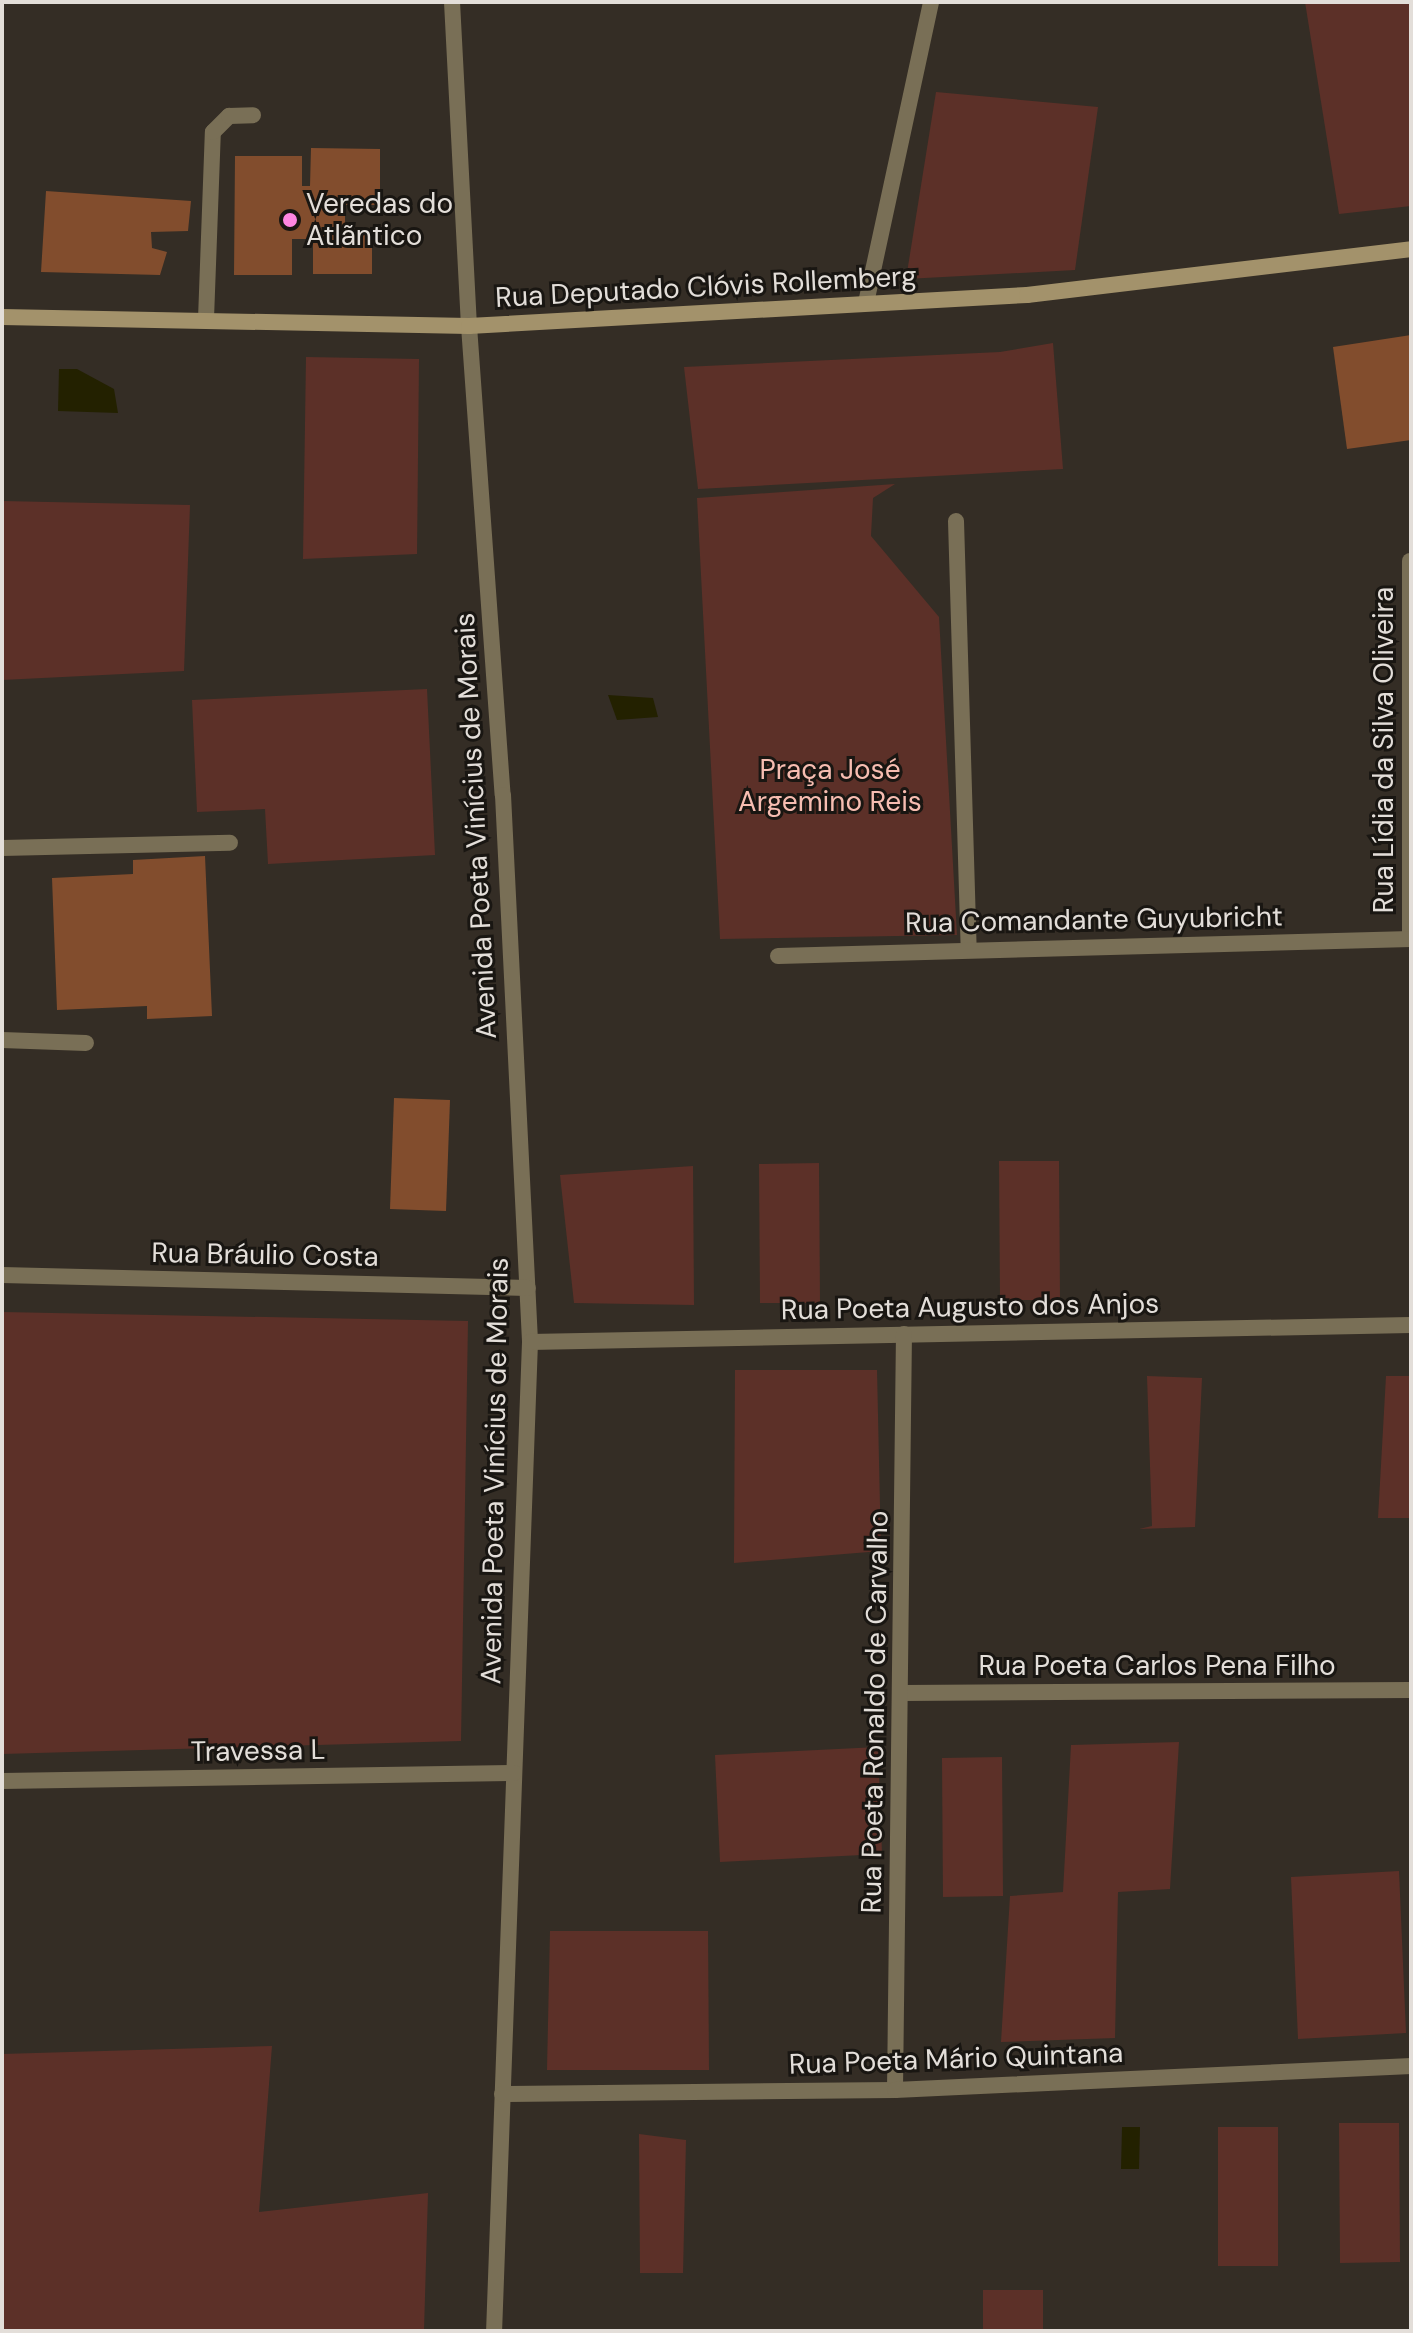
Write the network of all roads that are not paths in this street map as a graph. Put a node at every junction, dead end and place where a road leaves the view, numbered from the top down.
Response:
1 (452, 2) edge
2 (931, 2) edge
3 (253, 115) dead end
4 (1411, 249) edge
5 (866, 303) junction
6 (2, 317) edge
7 (206, 319) junction
8 (469, 326) junction
9 (956, 521) dead end
10 (1410, 561) edge
11 (230, 843) dead end
12 (2, 848) edge
13 (1411, 939) edge
14 (969, 947) junction
15 (778, 956) dead end
16 (2, 1040) edge
17 (86, 1043) dead end
18 (2, 1275) edge
19 (528, 1288) junction
20 (1411, 1325) edge
21 (904, 1334) junction
22 (530, 1342) junction
23 (1411, 1690) edge
24 (903, 1693) junction
25 (514, 1773) junction
26 (2, 1781) edge
27 (1411, 2066) edge
28 (895, 2090) junction
29 (502, 2094) junction
30 (494, 2331) edge

1 - 8 street, Avenida Poeta Vinícius de Morais
2 - 5 street
3 - 7 street
4 - 5 street, Rua Deputado Clóvis Rollemberg
5 - 8 street, Rua Deputado Clóvis Rollemberg
6 - 7 street, Rua Deputado Clóvis Rollemberg
7 - 8 street, Rua Deputado Clóvis Rollemberg
8 - 19 street, Avenida Poeta Vinícius de Morais
9 - 14 street
10 - 13 street, Rua Lídia da Silva Oliveira
11 - 12 street
13 - 14 street, Rua Comandante Guyubricht
14 - 15 street, Rua Comandante Guyubricht
16 - 17 street
18 - 19 street, Rua Bráulio Costa
19 - 22 street, Avenida Poeta Vinícius de Morais
20 - 21 street, Rua Poeta Augusto dos Anjos
21 - 22 street, Rua Poeta Augusto dos Anjos
21 - 24 street, Rua Poeta Ronaldo de Carvalho
22 - 25 street, Avenida Poeta Vinícius de Morais
23 - 24 street, Rua Poeta Carlos Pena Filho
24 - 28 street, Rua Poeta Ronaldo de Carvalho
25 - 26 street, Travessa L
25 - 29 street, Avenida Poeta Vinícius de Morais
27 - 28 street, Rua Poeta Mário Quintana
28 - 29 street, Rua Poeta Mário Quintana
29 - 30 street, Avenida Poeta Vinícius de Morais

